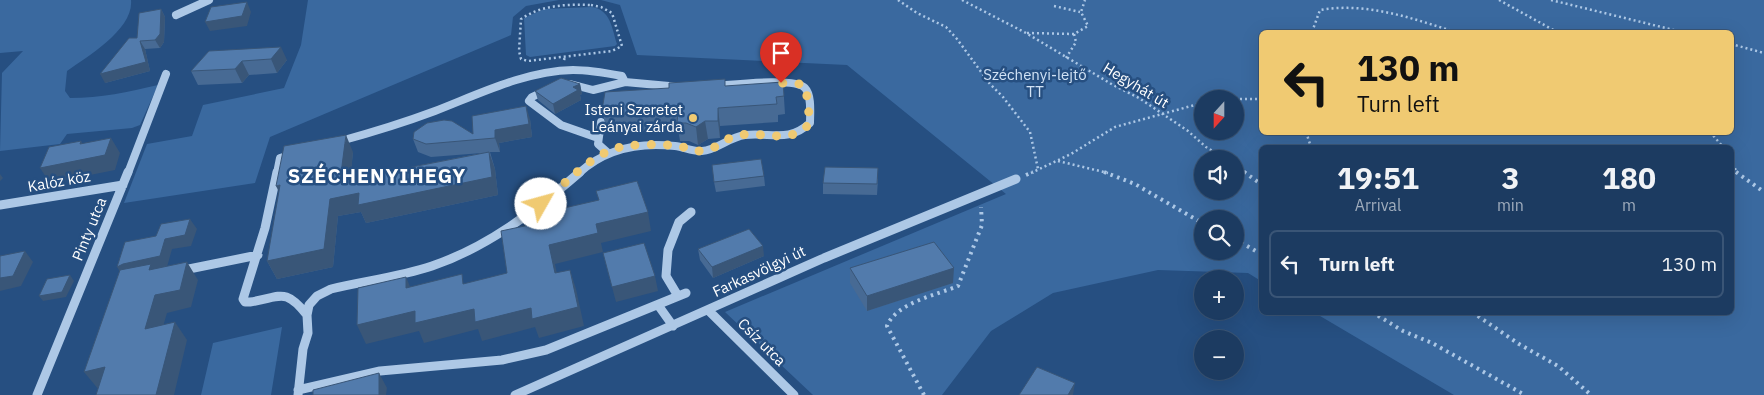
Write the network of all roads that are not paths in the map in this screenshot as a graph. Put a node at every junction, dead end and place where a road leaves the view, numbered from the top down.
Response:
1 (209, 0) edge
2 (176, 15) dead end
3 (166, 74) dead end
4 (625, 82) junction
5 (686, 87) edge
6 (702, 87) edge
7 (602, 122) edge
8 (598, 138) junction
9 (331, 144) edge
10 (298, 152) edge
11 (607, 152) junction
12 (1016, 179) road end
13 (123, 185) junction
14 (0, 205) edge
15 (691, 212) dead end
16 (258, 255) junction
17 (171, 273) edge
18 (658, 305) junction
19 (709, 311) junction
20 (307, 315) junction
21 (673, 326) junction
22 (298, 393) edge
23 (37, 395) edge
24 (515, 395) edge
25 (794, 395) edge

1 - 2 street
3 - 13 street, Pinty utca
4 - 5 street
4 - 8 street
4 - 9 street
6 - 11 street
7 - 8 street
8 - 11 street
10 - 16 street
11 - 20 street
12 - 19 street, Farkasvölgyi út
13 - 14 street, Kalóz köz
13 - 23 street, Pinty utca
15 - 18 street
16 - 17 street
16 - 20 street
18 - 21 street
18 - 22 street
19 - 21 street, Farkasvölgyi út
19 - 25 street, Csíz utca
20 - 22 street
21 - 24 street, Farkasvölgyi út

